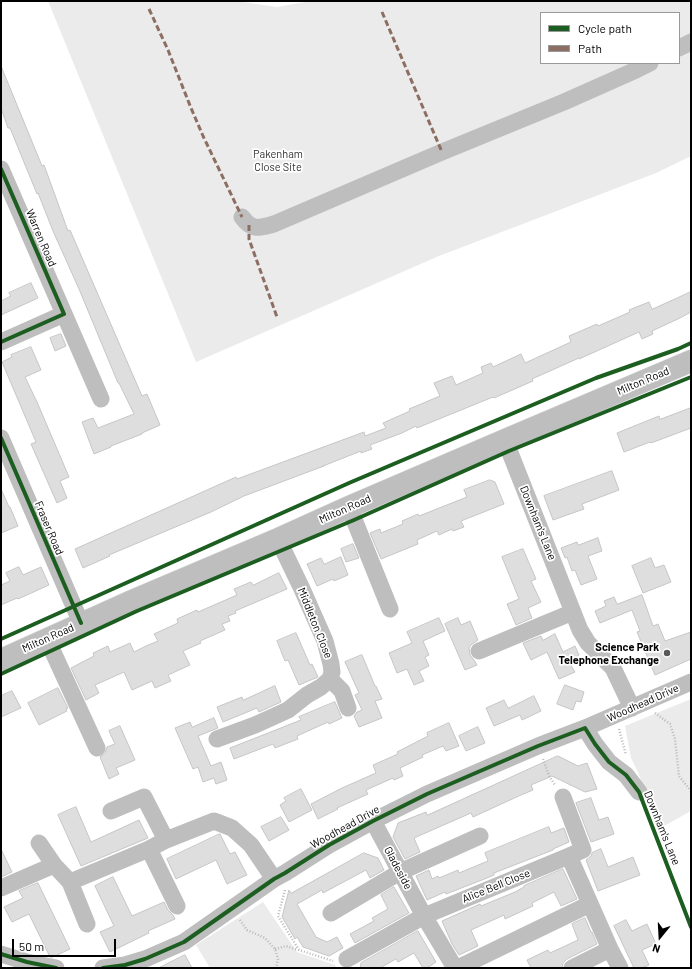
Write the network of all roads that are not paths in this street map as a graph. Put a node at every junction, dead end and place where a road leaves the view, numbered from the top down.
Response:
1 (691, 42) edge
2 (680, 48) edge
3 (648, 64) edge
4 (1, 169) edge
5 (242, 216) dead end
6 (64, 314) junction
7 (1, 342) edge
8 (691, 361) edge
9 (100, 399) dead end
10 (1, 438) edge
11 (505, 440) junction
12 (6, 462) edge
13 (349, 507) junction
14 (278, 539) junction
15 (390, 609) dead end
16 (573, 612) junction
17 (81, 624) junction
18 (47, 639) junction
19 (479, 651) dead end
20 (1, 660) edge
21 (330, 680) junction
22 (691, 682) edge
23 (637, 706) junction
24 (348, 708) dead end
25 (585, 728) junction
26 (217, 740) dead end
27 (97, 748) dead end
28 (639, 792) dead end
29 (563, 797) road end
30 (111, 811) dead end
31 (372, 821) junction
32 (480, 836) dead end
33 (166, 840) junction
34 (39, 842) dead end
35 (149, 849) junction
36 (569, 856) junction
37 (54, 865) junction
38 (400, 872) junction
39 (279, 876) junction
40 (70, 882) junction
41 (1, 888) edge
42 (590, 904) junction
43 (177, 906) dead end
44 (331, 912) dead end
45 (424, 916) junction
46 (87, 924) dead end
47 (610, 950) junction
48 (1, 954) edge
49 (340, 960) road end
50 (56, 968) edge
51 (103, 968) edge
52 (456, 968) edge
53 (572, 968) edge
54 (620, 968) edge

1 - 2 street
3 - 5 street
4 - 6 street, Warren Road
6 - 7 street
6 - 9 street, Warren Road
8 - 11 main road, Milton Road
10 - 12 street, Fraser Road
11 - 13 main road, Milton Road
11 - 16 street, Downham's Lane
12 - 17 street, Fraser Road
13 - 14 main road, Milton Road
13 - 15 street
14 - 17 main road, Milton Road
14 - 21 street, Middleton Close
16 - 19 street
16 - 23 street, Downham's Lane
17 - 18 main road, Milton Road
18 - 20 main road, Milton Road
18 - 27 street
21 - 24 street
21 - 26 street
22 - 23 street, Woodhead Drive
23 - 25 street, Woodhead Drive
25 - 28 street, Downham's Lane
25 - 31 street, Woodhead Drive
29 - 36 street, Alice Bell Close
30 - 33 street
31 - 38 street, Gladeside
31 - 39 street, Woodhead Drive
32 - 38 street
33 - 35 street
33 - 39 street
34 - 37 street
35 - 40 street
35 - 43 street
36 - 42 street
36 - 45 street, Alice Bell Close
37 - 40 street
37 - 41 street
38 - 44 street
38 - 45 street, Gladeside
39 - 51 street, Woodhead Drive
40 - 46 street
42 - 47 street
42 - 52 street
45 - 49 street
45 - 52 street, Gladeside
47 - 53 street
47 - 54 street
48 - 50 street

